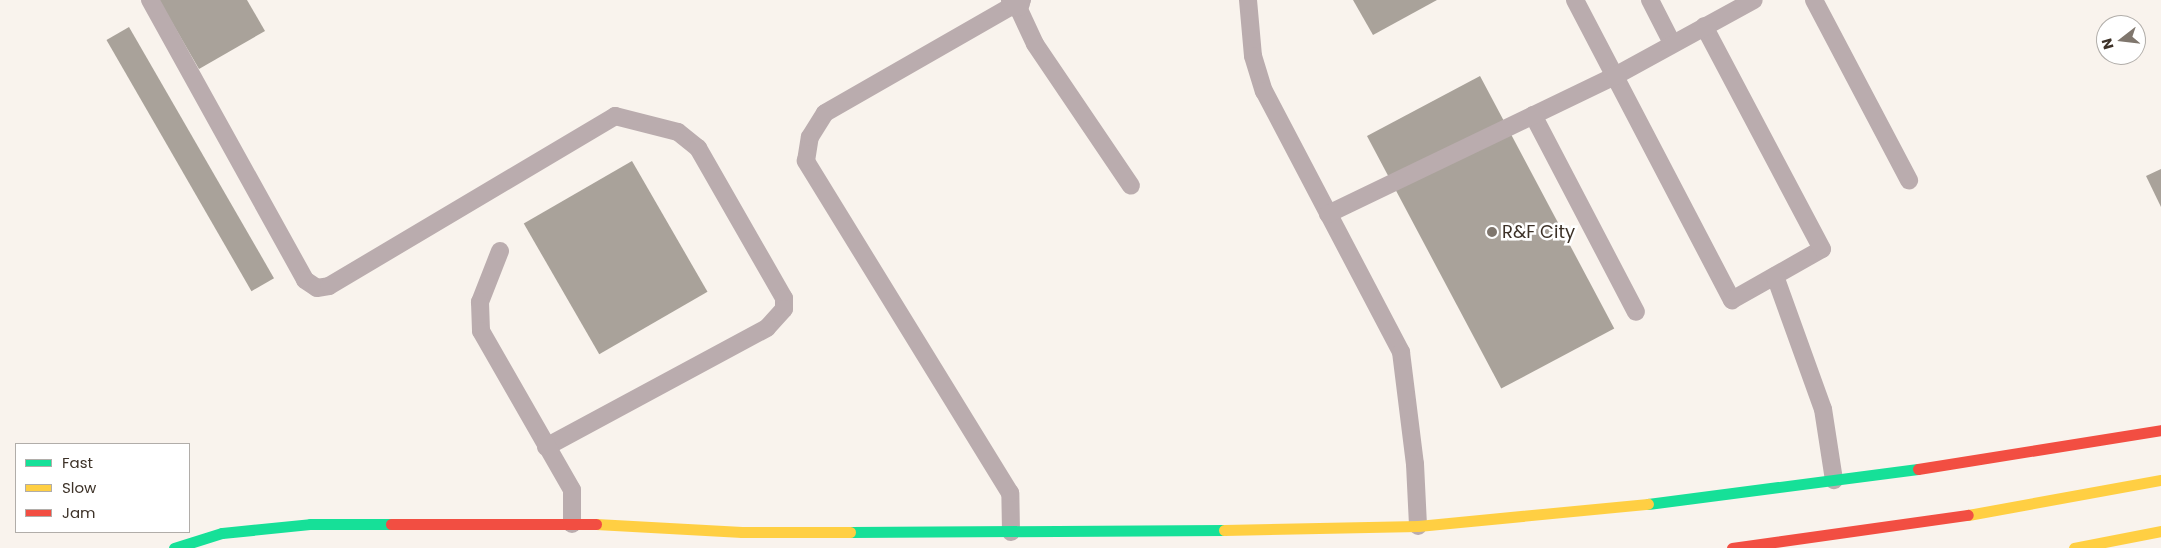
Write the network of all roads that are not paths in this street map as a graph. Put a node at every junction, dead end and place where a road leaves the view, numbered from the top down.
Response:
1 (150, 0) edge
2 (1248, 0) edge
3 (1575, 0) edge
4 (1650, 0) edge
5 (1814, 0) edge
6 (1018, 1) edge
7 (1747, 2) edge
8 (1704, 26) junction
9 (1672, 43) junction
10 (1615, 76) junction
11 (1533, 115) junction
12 (1910, 180) dead end
13 (1131, 186) dead end
14 (1328, 214) junction
15 (500, 251) dead end
16 (1775, 276) junction
17 (1636, 312) dead end
18 (2161, 430) edge
19 (546, 447) junction
20 (1834, 480) junction
21 (2161, 480) edge
22 (572, 524) junction
23 (1418, 526) junction
24 (2161, 531) edge
25 (742, 532) junction
26 (1011, 532) junction
27 (174, 548) edge
28 (742, 548) edge
29 (1732, 548) edge
30 (2074, 548) edge

1 - 19 lane
2 - 14 lane
3 - 10 lane
4 - 9 lane
5 - 12 lane
6 - 13 lane
6 - 26 lane
7 - 8 lane
8 - 9 lane
8 - 16 lane
9 - 10 lane
10 - 11 lane
10 - 16 lane
11 - 14 lane
11 - 17 lane
14 - 23 lane
15 - 19 lane
16 - 20 lane
18 - 20 highway
19 - 22 lane
20 - 23 highway
21 - 29 highway
22 - 25 highway
22 - 27 highway
23 - 26 highway
24 - 30 highway
25 - 26 highway
25 - 28 highway

